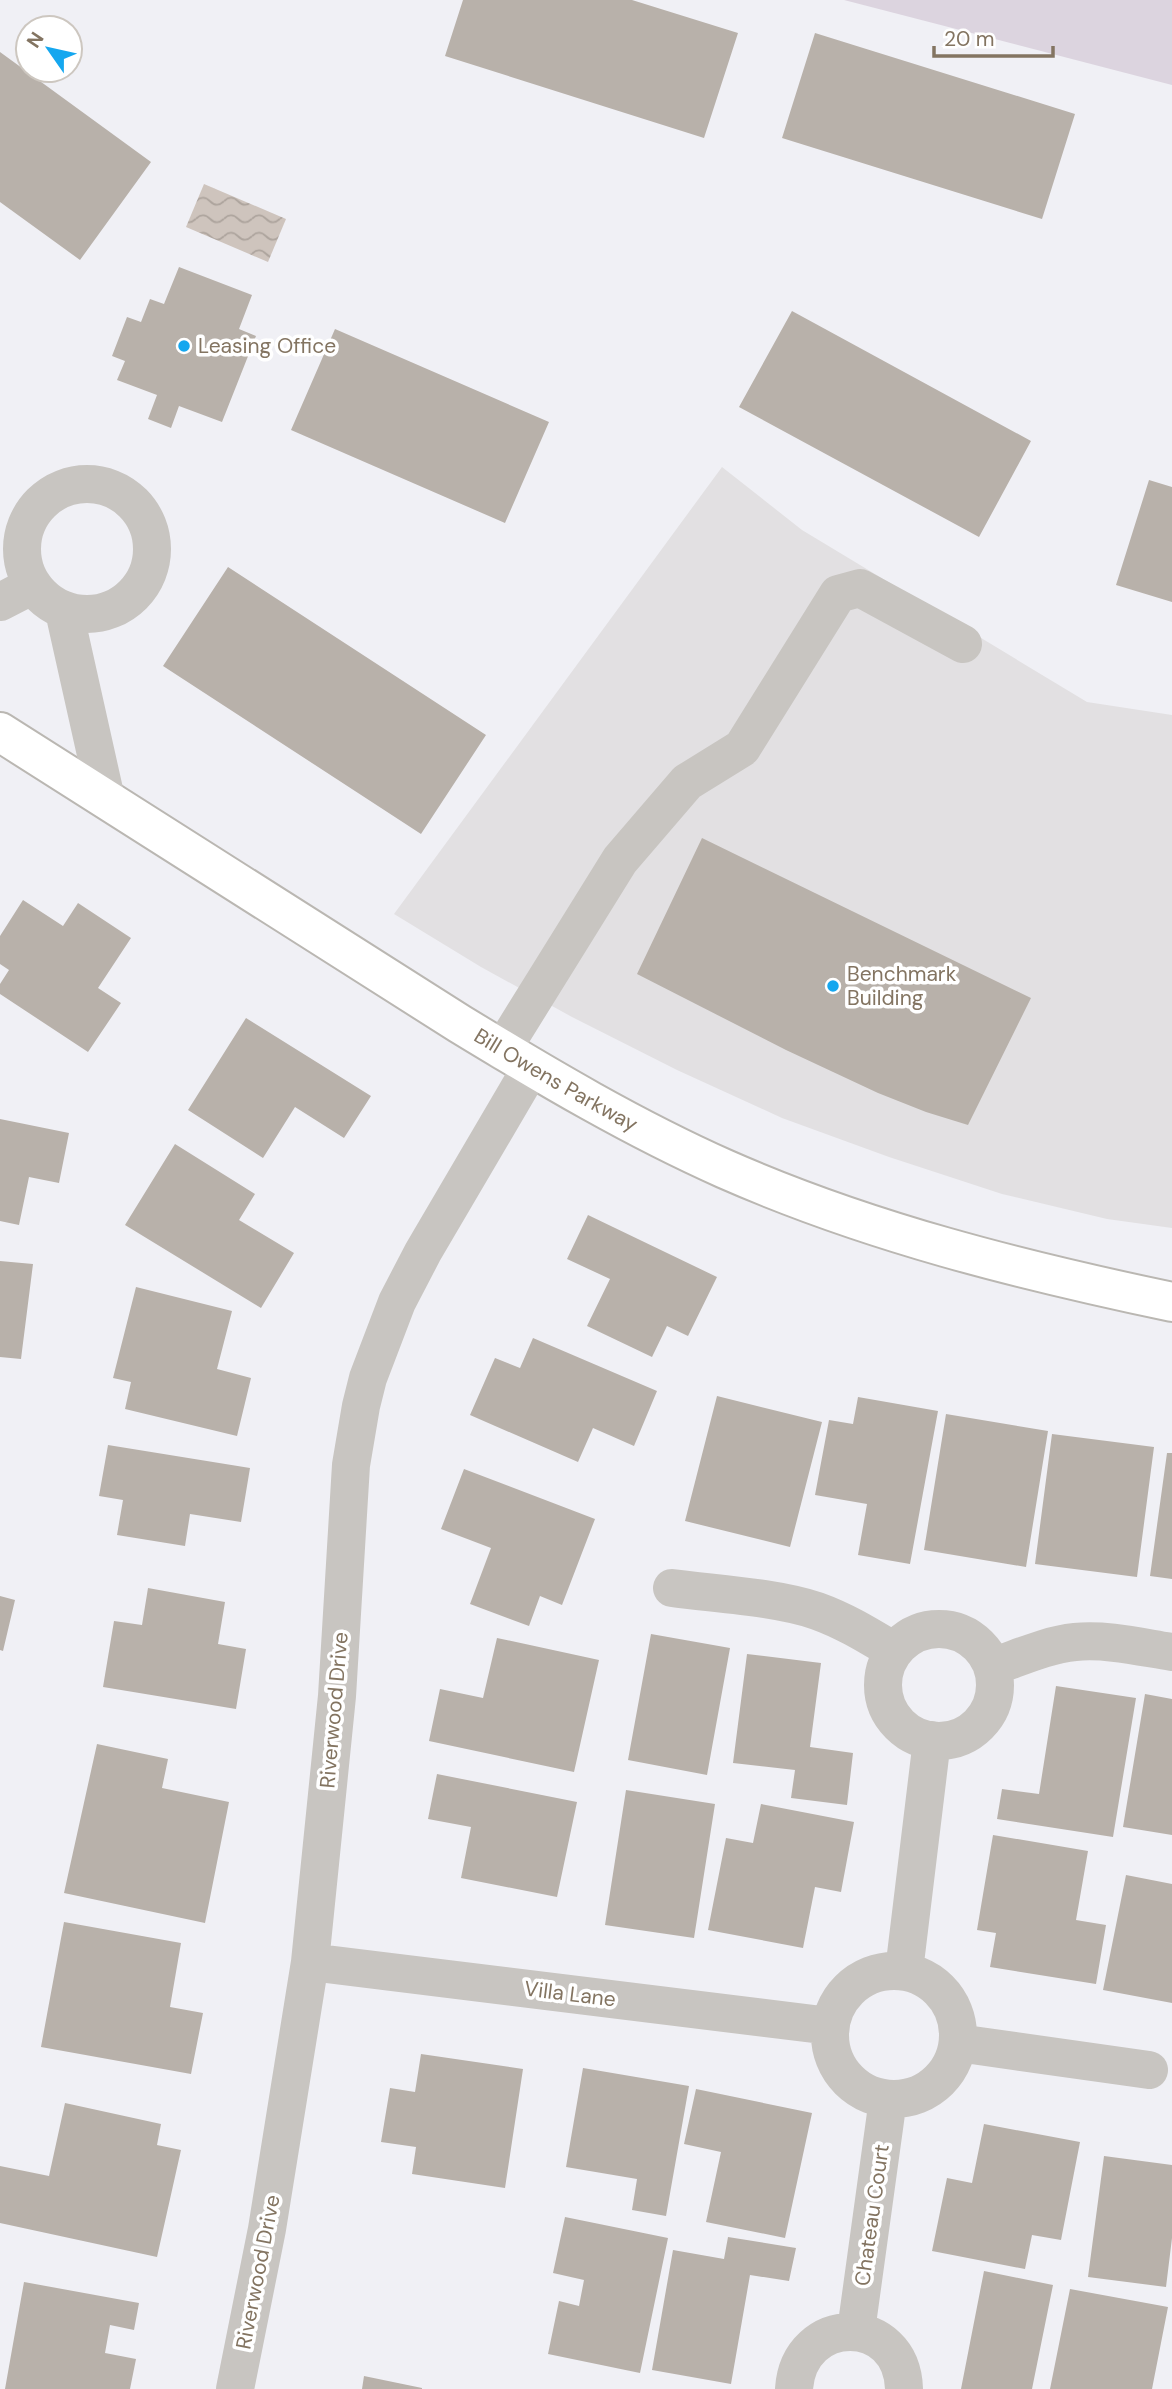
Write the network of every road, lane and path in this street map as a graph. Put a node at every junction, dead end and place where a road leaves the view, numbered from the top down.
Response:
1 (16, 593) edge
2 (64, 611) junction
3 (962, 644) dead end
4 (0, 732) edge
5 (106, 799) junction
6 (516, 1059) junction
7 (1172, 1302) edge
8 (672, 1587) dead end
9 (894, 1651) junction
10 (1172, 1652) edge
11 (992, 1667) junction
12 (932, 1740) junction
13 (310, 1962) junction
14 (904, 1971) junction
15 (830, 2026) junction
16 (958, 2043) junction
17 (1149, 2070) dead end
18 (888, 2099) junction
19 (856, 2332) junction
20 (236, 2389) edge
21 (794, 2389) edge
22 (904, 2389) edge

1 - 2 street
1 - 2 street
2 - 5 street
3 - 6 street, Riverwood Drive
4 - 5 main road, Bill Owens Parkway
5 - 6 main road, Bill Owens Parkway
6 - 7 main road, Bill Owens Parkway
6 - 13 street, Riverwood Drive
8 - 9 street
9 - 11 street
9 - 12 street
10 - 11 street
11 - 12 street
12 - 14 street
13 - 15 street, Villa Lane
13 - 20 street, Riverwood Drive
14 - 15 street
14 - 16 street
15 - 18 street
16 - 17 street
16 - 18 street
18 - 19 street, Chateau Court
19 - 21 street
19 - 22 street

